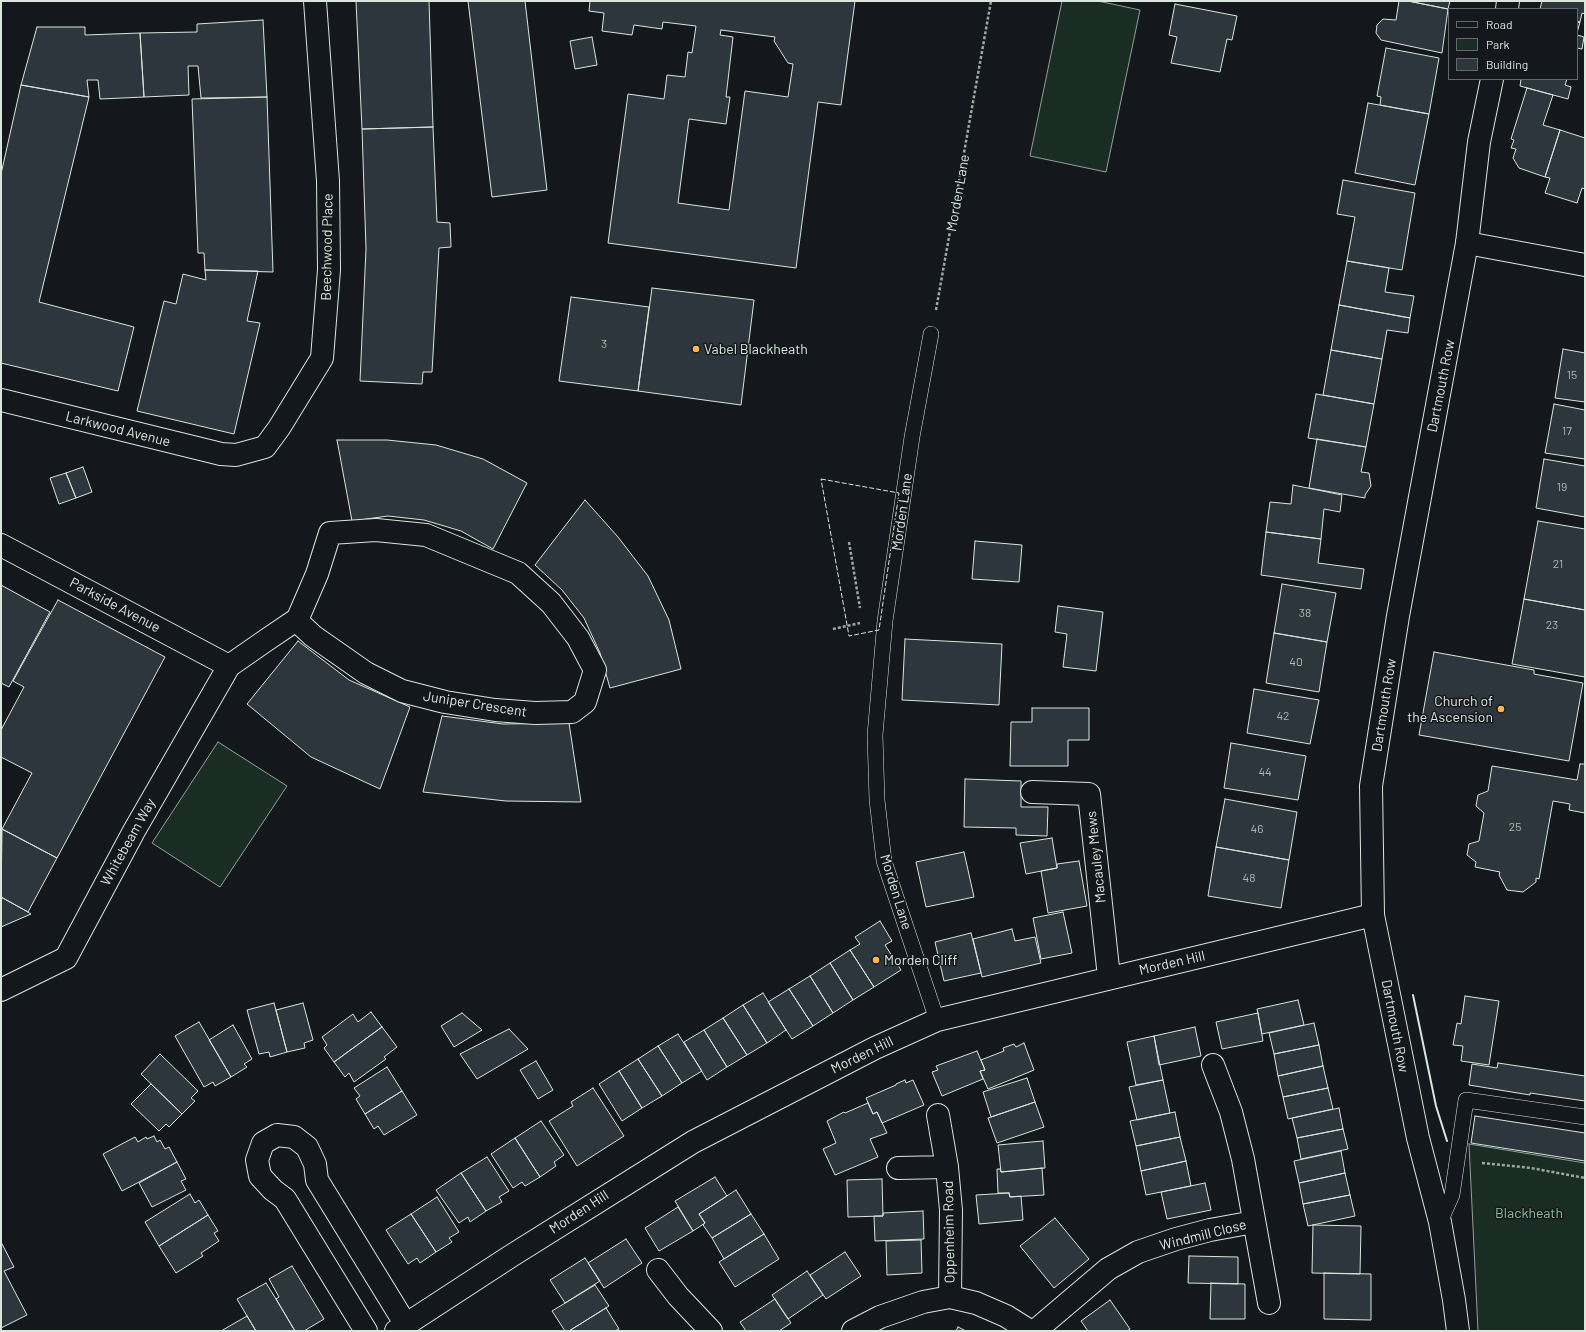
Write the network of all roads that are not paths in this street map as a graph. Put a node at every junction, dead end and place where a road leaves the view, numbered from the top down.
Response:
1 (315, 1) edge
2 (1492, 80) edge
3 (1467, 243) junction
4 (1585, 265) edge
5 (932, 334) road end
6 (1, 400) edge
7 (236, 455) joint
8 (1, 545) edge
9 (296, 620) junction
10 (229, 666) junction
11 (1032, 792) dead end
12 (1373, 915) junction
13 (1109, 977) junction
14 (1, 990) edge
15 (937, 1020) junction
16 (1213, 1065) dead end
17 (938, 1115) dead end
18 (1585, 1117) edge
19 (948, 1167) junction
20 (898, 1168) dead end
21 (1254, 1222) junction
22 (1440, 1222) junction
23 (658, 1270) dead end
24 (950, 1297) junction
25 (1269, 1303) dead end
26 (401, 1328) edge
27 (366, 1331) edge
28 (711, 1331) edge
29 (852, 1331) edge
30 (1030, 1331) edge
31 (1035, 1331) edge
32 (1458, 1331) edge

1 - 7 street, Beechwood Place
2 - 3 street, Dartmouth Row
3 - 4 street
3 - 12 street, Dartmouth Row
5 - 15 lane, Morden Lane
6 - 7 street, Larkwood Avenue
8 - 10 street, Parkside Avenue
9 - 9 street, Juniper Crescent
9 - 10 street, Juniper Crescent
10 - 14 street, Whitebeam Way
11 - 13 street, Macauley Mews
12 - 13 street, Morden Hill
12 - 22 street, Dartmouth Row
13 - 15 street, Morden Hill
15 - 26 street, Morden Hill
16 - 21 street, Windmill Close
17 - 19 street, Oppenheim Road
18 - 22 lane
19 - 20 street, Oppenheim Road
19 - 24 street, Oppenheim Road
21 - 25 street, Windmill Close
21 - 31 street, Windmill Close
22 - 32 street, Dartmouth Row
23 - 28 street
24 - 29 street, Oppenheim Road
24 - 30 street, Oppenheim Road
26 - 27 street, Morden Hill

